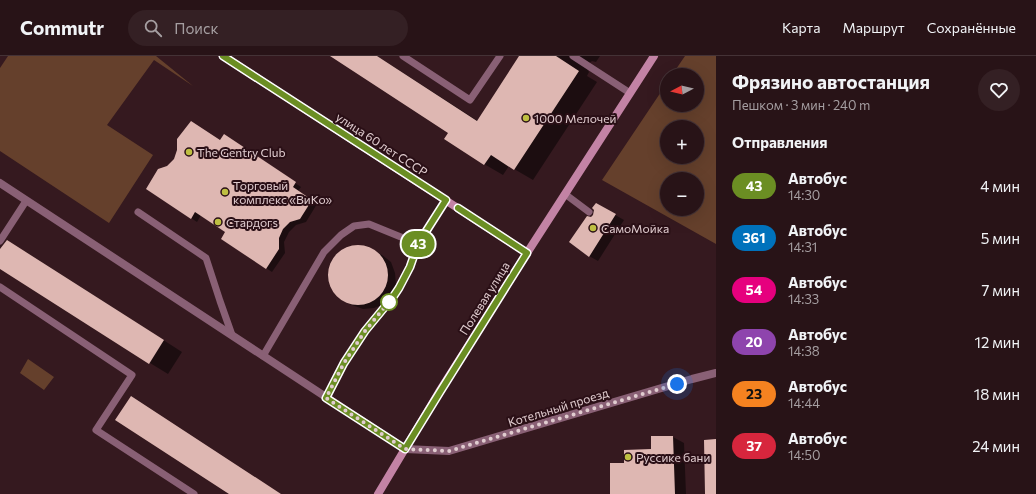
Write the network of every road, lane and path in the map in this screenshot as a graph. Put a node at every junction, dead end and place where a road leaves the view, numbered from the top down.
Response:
1 (223, 56) edge
2 (403, 56) edge
3 (500, 56) edge
4 (573, 56) edge
5 (654, 56) edge
6 (630, 93) junction
7 (0, 183) edge
8 (565, 194) junction
9 (446, 200) junction
10 (26, 201) junction
11 (138, 212) dead end
12 (589, 212) dead end
13 (0, 241) edge
14 (418, 244) junction
15 (527, 253) junction
16 (0, 287) edge
17 (232, 335) junction
18 (263, 356) junction
19 (716, 373) edge
20 (326, 398) junction
21 (405, 449) junction
22 (194, 494) edge
23 (378, 494) edge

1 - 9 street, улица 60 лет СССР
2 - 3 lane
4 - 6 lane
5 - 6 street, Полевая улица
6 - 8 street, Полевая улица
7 - 10 street
8 - 12 lane
8 - 15 street, Полевая улица
9 - 14 lane
9 - 15 street, улица 60 лет СССР
10 - 13 lane
10 - 17 street
11 - 17 lane
14 - 18 lane
14 - 20 lane
15 - 21 street, Полевая улица
16 - 22 lane
17 - 18 street
18 - 20 street
19 - 21 street, Котельный проезд
20 - 21 street
21 - 23 street, Полевая улица

